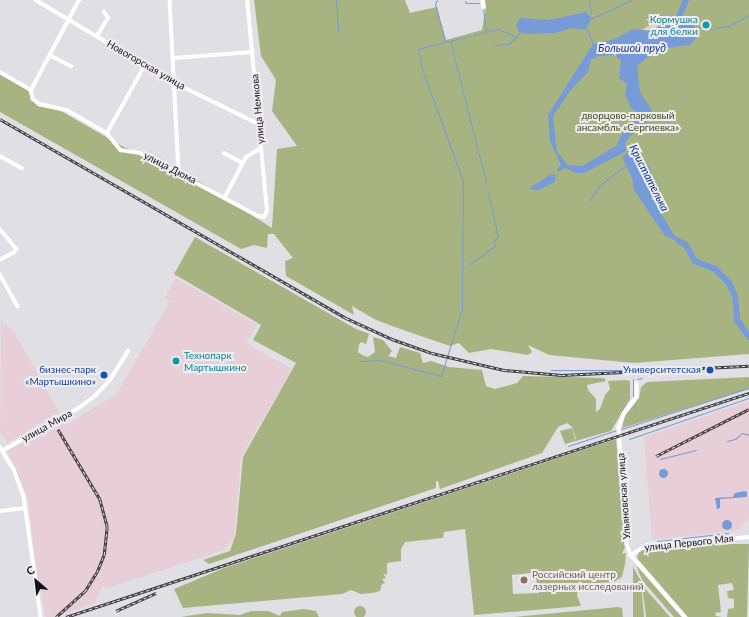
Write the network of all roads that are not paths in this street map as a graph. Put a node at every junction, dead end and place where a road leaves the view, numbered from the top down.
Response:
1 (36, 0) edge
2 (78, 0) edge
3 (170, 0) edge
4 (247, 0) edge
5 (483, 0) edge
6 (484, 7) dead end
7 (104, 12) dead end
8 (68, 19) junction
9 (97, 36) junction
10 (253, 52) junction
11 (50, 55) junction
12 (174, 58) junction
13 (145, 65) junction
14 (71, 66) dead end
15 (0, 72) edge
16 (175, 83) junction
17 (31, 90) junction
18 (259, 124) junction
19 (107, 134) junction
20 (261, 148) junction
21 (224, 153) dead end
22 (0, 156) edge
23 (243, 163) junction
24 (22, 168) dead end
25 (179, 172) junction
26 (225, 197) junction
27 (264, 217) joint
28 (0, 229) edge
29 (0, 260) edge
30 (0, 274) edge
31 (18, 306) dead end
32 (128, 351) dead end
33 (637, 383) dead end
34 (1, 449) edge
35 (25, 508) junction
36 (0, 511) edge
37 (749, 537) edge
38 (631, 555) junction
39 (41, 617) edge
40 (685, 617) edge

1 - 8 street, Новогорская улица
2 - 8 street
3 - 12 street
4 - 10 street, улица Немкова
5 - 6 street
7 - 9 street
8 - 9 street, Новогорская улица
8 - 11 street
9 - 13 street, Новогорская улица
10 - 12 street
10 - 18 street, улица Немкова
11 - 14 street
11 - 17 street
12 - 16 street
13 - 16 street, Новогорская улица
13 - 19 street
15 - 17 street, улица Дюма
16 - 18 street, Новогорская улица
16 - 25 street
17 - 19 street, улица Дюма
18 - 20 street, улица Немкова
19 - 25 street, улица Дюма
20 - 23 street
20 - 27 street, улица Немкова
21 - 23 street
22 - 24 street
23 - 26 street
25 - 26 street, улица Дюма
26 - 27 street, улица Дюма
28 - 29 street
30 - 31 street
32 - 34 street, улица Мира
33 - 38 street, Ульяновская улица
34 - 35 street, улица Мира
35 - 36 street
35 - 39 street, улица Мира
37 - 38 street, улица Первого Мая
38 - 40 street, Ульяновская улица

